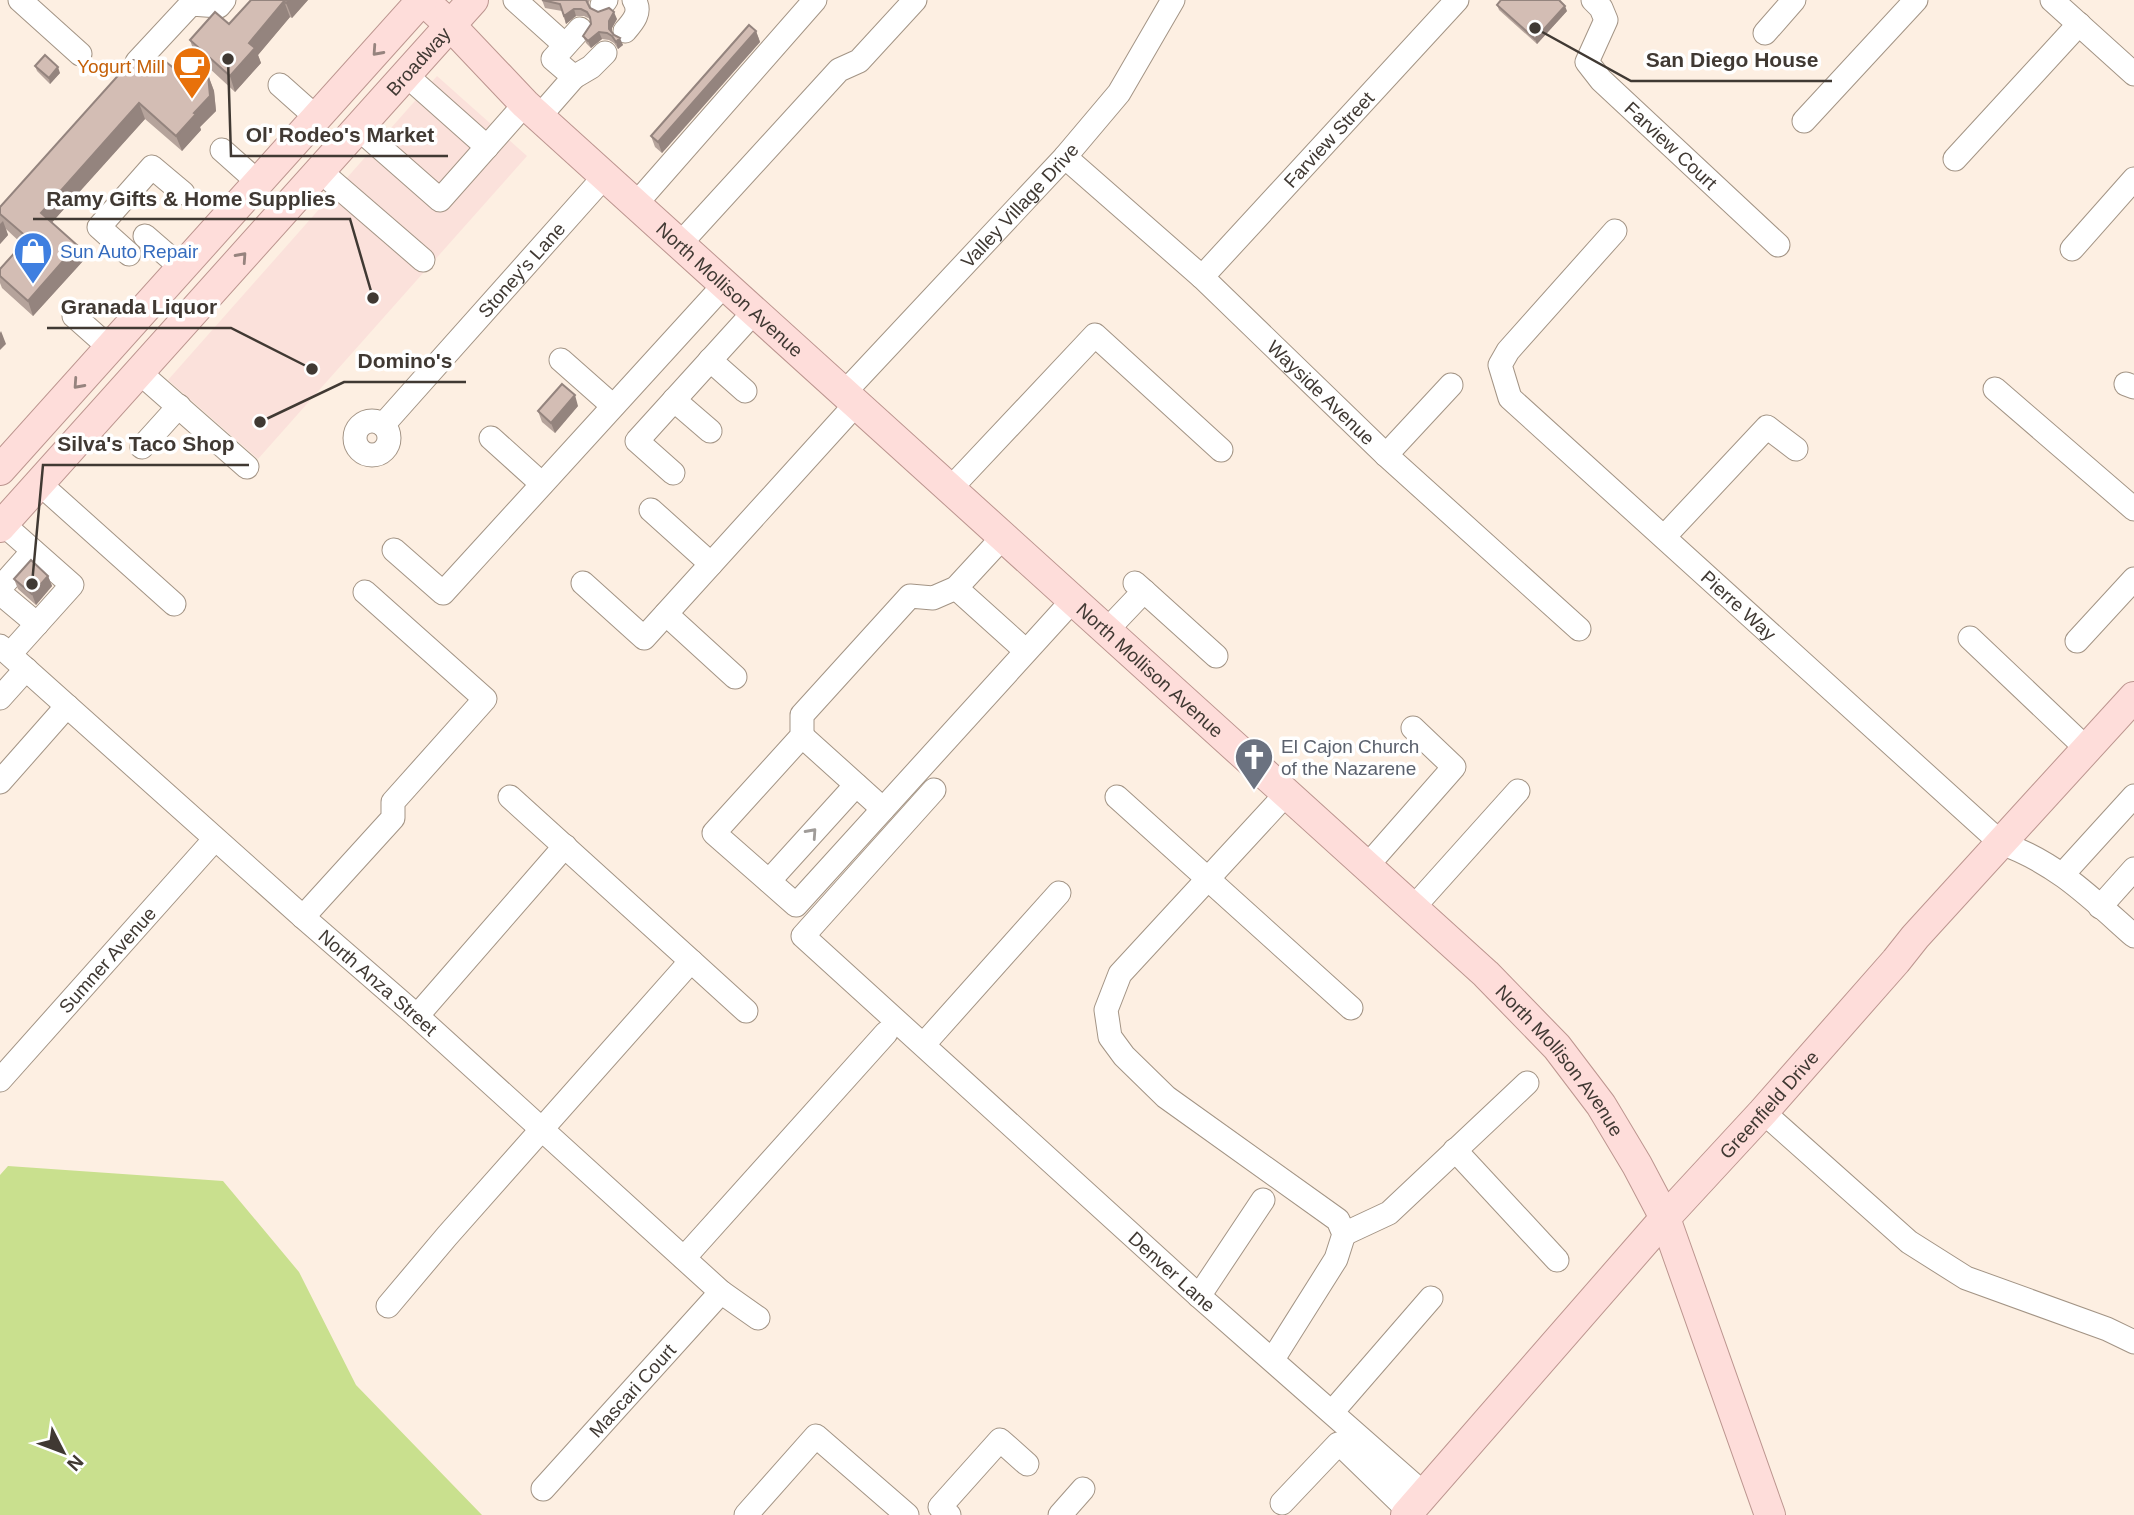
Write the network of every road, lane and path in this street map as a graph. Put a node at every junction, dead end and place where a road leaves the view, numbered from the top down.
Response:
1 (20, 0) edge
2 (224, 0) edge
3 (422, 0) edge
4 (472, 0) edge
5 (515, 0) edge
6 (634, 0) edge
7 (816, 0) edge
8 (915, 0) edge
9 (1173, 0) edge
10 (1457, 0) edge
11 (1593, 0) edge
12 (1794, 0) edge
13 (1916, 0) edge
14 (2052, 0) edge
15 (2079, 24) junction
16 (450, 25) junction
17 (625, 30) dead end
18 (1765, 33) dead end
19 (605, 53) dead end
20 (80, 54) dead end
21 (137, 62) edge
22 (2134, 74) edge
23 (406, 75) junction
24 (574, 76) junction
25 (280, 86) dead end
26 (532, 110) junction
27 (317, 118) junction
28 (1804, 121) dead end
29 (358, 128) junction
30 (487, 147) junction
31 (222, 150) dead end
32 (1065, 158) junction
33 (1955, 159) dead end
34 (320, 171) junction
35 (604, 177) junction
36 (2134, 179) edge
37 (258, 183) junction
38 (183, 193) dead end
39 (635, 205) junction
40 (1615, 232) dead end
41 (145, 236) dead end
42 (679, 245) junction
43 (1778, 245) dead end
44 (2072, 249) dead end
45 (129, 254) dead end
46 (423, 260) dead end
47 (182, 268) junction
48 (1202, 277) junction
49 (724, 285) junction
50 (754, 312) junction
51 (74, 316) dead end
52 (110, 348) junction
53 (561, 360) dead end
54 (710, 360) junction
55 (139, 372) junction
56 (1451, 385) dead end
57 (1994, 389) dead end
58 (746, 391) dead end
59 (850, 399) junction
60 (674, 400) junction
61 (179, 406) junction
62 (613, 406) junction
63 (383, 425) dead end
64 (710, 431) dead end
65 (491, 438) dead end
66 (142, 447) dead end
67 (1796, 449) dead end
68 (1221, 450) dead end
69 (1386, 456) junction
70 (4, 457) edge
71 (247, 467) dead end
72 (673, 473) dead end
73 (39, 483) junction
74 (542, 484) junction
75 (950, 489) junction
76 (2134, 509) edge
77 (651, 510) dead end
78 (1, 526) edge
79 (1003, 537) junction
80 (1664, 537) junction
81 (394, 550) dead end
82 (33, 551) junction
83 (711, 564) junction
84 (2134, 579) edge
85 (583, 583) dead end
86 (956, 588) junction
87 (0, 591) edge
88 (366, 592) dead end
89 (1073, 600) junction
90 (174, 604) dead end
91 (666, 614) junction
92 (37, 624) junction
93 (1579, 629) dead end
94 (1107, 630) junction
95 (1970, 638) dead end
96 (2077, 641) dead end
97 (1026, 651) junction
98 (12, 656) edge
99 (1216, 656) dead end
100 (735, 677) dead end
101 (2134, 697) edge
102 (0, 698) edge
103 (68, 706) junction
104 (1413, 728) dead end
105 (802, 736) junction
106 (2087, 749) junction
107 (0, 782) edge
108 (856, 785) junction
109 (934, 790) dead end
110 (1518, 790) dead end
111 (1287, 793) junction
112 (2134, 796) edge
113 (510, 797) dead end
114 (1117, 797) dead end
115 (883, 809) junction
116 (215, 839) junction
117 (2001, 843) junction
118 (565, 846) junction
119 (1367, 866) junction
120 (2134, 869) edge
121 (2063, 874) junction
122 (1209, 878) junction
123 (769, 881) junction
124 (1059, 893) dead end
125 (2100, 907) junction
126 (1413, 908) junction
127 (303, 917) junction
128 (2134, 936) edge
129 (691, 961) junction
130 (1351, 1008) dead end
131 (746, 1011) dead end
132 (417, 1016) junction
133 (886, 1033) dead end
134 (924, 1044) junction
135 (0, 1080) edge
136 (1527, 1083) dead end
137 (1763, 1112) junction
138 (541, 1129) junction
139 (1455, 1150) junction
140 (1263, 1200) dead end
141 (1665, 1218) junction
142 (1344, 1234) junction
143 (684, 1258) junction
144 (1557, 1260) dead end
145 (721, 1292) junction
146 (1199, 1296) junction
147 (1432, 1297) dead end
148 (388, 1306) dead end
149 (758, 1318) dead end
150 (2134, 1342) edge
151 (1273, 1359) junction
152 (1333, 1411) junction
153 (1027, 1464) dead end
154 (543, 1489) dead end
155 (1083, 1489) dead end
156 (1282, 1503) dead end
157 (1413, 1507) edge
158 (746, 1515) edge
159 (906, 1515) edge
160 (949, 1515) edge
161 (1060, 1515) edge
162 (1770, 1515) edge

1 - 20 street
2 - 21 street
3 - 16 main road, North Mollison Avenue
3 -> 27 main road, Broadway
4 - 16 main road, Broadway
5 - 24 street
6 - 17 street
7 - 39 street
8 - 42 street
9 - 32 street, Valley Village Drive
10 - 48 street, Farview Street
11 - 43 street, Farview Court
12 - 18 street
13 - 28 street
14 - 15 street
15 - 22 street
15 - 33 street
16 - 23 main road, Broadway
16 - 26 main road, North Mollison Avenue
19 - 24 street
23 - 29 main road, Broadway
23 - 30 street
24 - 26 street
25 - 27 street
26 - 30 street
26 - 35 main road, North Mollison Avenue
27 - 37 main road, Broadway
29 - 30 street
29 - 34 main road, Broadway
31 - 37 street
32 - 48 street, Wayside Avenue
32 - 59 street, Valley Village Drive
34 - 46 street
55 -> 34 main road, Broadway
35 - 39 main road, North Mollison Avenue
35 - 63 street, Stoney's Lane
36 - 44 street
37 - 47 main road, Broadway
38 - 45 street
39 - 42 main road, North Mollison Avenue
40 - 80 street, Pierre Way
41 - 47 street
42 - 49 main road, North Mollison Avenue
47 - 52 main road, Broadway
48 - 69 street, Wayside Avenue
49 - 50 main road, North Mollison Avenue
49 - 62 street
50 - 54 street
50 - 59 main road, North Mollison Avenue
51 - 52 street
52 -> 70 main road, Broadway
53 - 62 street
54 - 58 street
54 - 60 street
55 - 61 street
55 - 73 main road, Broadway
56 - 69 street
57 - 76 street
59 - 75 main road, North Mollison Avenue
59 - 83 street, Valley Village Drive
60 - 64 street
60 - 72 street
61 - 66 street
61 - 71 street
62 - 74 street
65 - 74 street
67 - 80 street
68 - 75 street
69 - 93 street, Wayside Avenue
73 - 78 main road, Broadway
73 - 90 street
74 - 81 street
75 - 79 main road, North Mollison Avenue
77 - 83 street
78 - 82 street
79 - 86 street
79 - 89 main road, North Mollison Avenue
80 - 117 street, Pierre Way
82 - 87 street
82 - 92 street
83 - 91 street, Valley Village Drive
84 - 96 street
85 - 91 street, Valley Village Drive
86 - 97 street
86 - 105 street
87 - 92 street
88 - 127 street
89 - 94 main road, North Mollison Avenue
89 - 97 street
91 - 100 street
92 - 98 street
94 - 99 street
94 - 111 main road, North Mollison Avenue
95 - 106 street
97 - 115 street
98 - 102 street
98 - 103 street, North Anza Street
101 - 106 main road, Greenfield Drive
103 - 107 street
103 - 116 street, North Anza Street
104 - 119 street
105 - 108 street
105 - 123 street
106 - 117 main road, Greenfield Drive
108 - 115 street
123 -> 108 street
109 - 134 street, Denver Lane
110 - 126 street
111 - 119 main road, North Mollison Avenue
111 - 122 street
112 - 121 street
113 - 118 street
114 - 122 street
115 - 123 street
116 - 127 street, North Anza Street
116 - 135 street, Sumner Avenue
117 - 121 street, Pierre Way
117 - 137 main road, Greenfield Drive
118 - 129 street
118 - 132 street
119 - 126 main road, North Mollison Avenue
120 - 125 street
121 - 125 street, Pierre Way
122 - 130 street
122 - 142 street
124 - 134 street
125 - 128 street, Pierre Way
126 - 141 main road, North Mollison Avenue
127 - 132 street, North Anza Street
129 - 131 street
129 - 138 street
132 - 138 street, North Anza Street
133 - 143 street
134 - 146 street, Denver Lane
136 - 139 street
137 - 141 main road, Greenfield Drive
137 - 150 street
138 - 143 street, North Anza Street
138 - 148 street
139 - 142 street
139 - 144 street
140 - 146 street
141 - 157 main road, Greenfield Drive
141 - 162 main road, North Mollison Avenue
142 - 151 street
143 - 145 street, North Anza Street
145 - 149 street, North Anza Street
145 - 154 street, Mascari Court
146 - 151 street, Denver Lane
147 - 152 street
151 - 152 street, Denver Lane
152 - 157 street, Denver Lane
153 - 160 street
155 - 161 street
156 - 157 street
158 - 159 street

